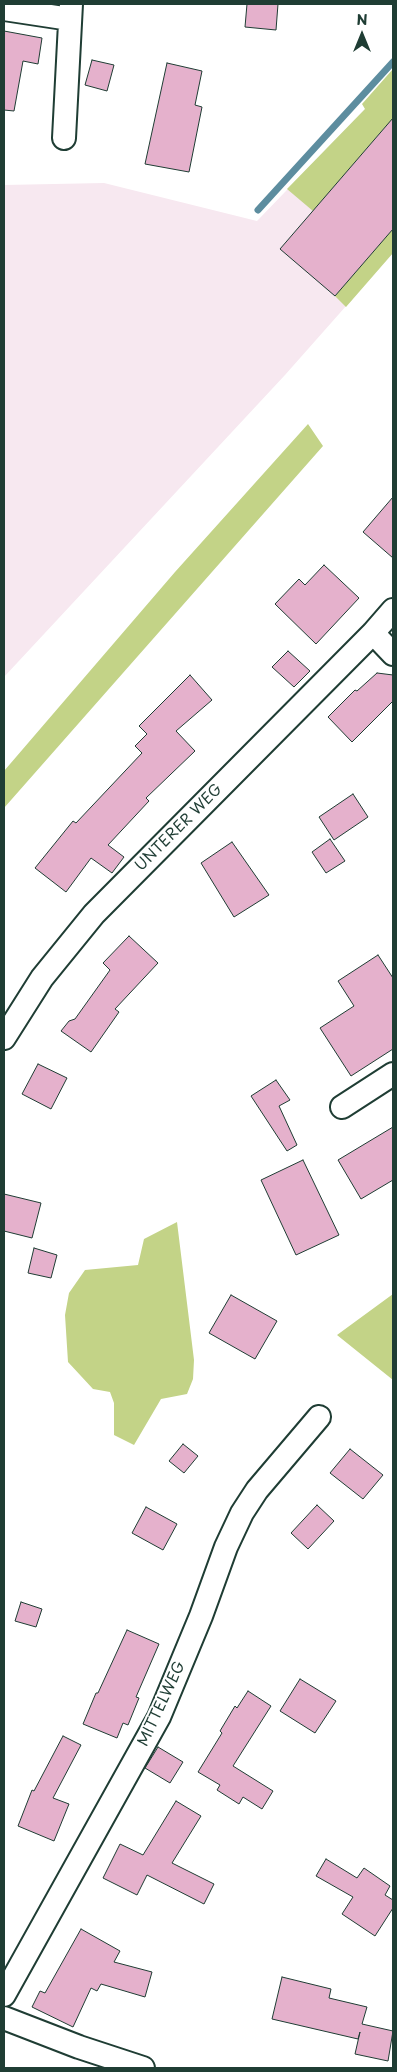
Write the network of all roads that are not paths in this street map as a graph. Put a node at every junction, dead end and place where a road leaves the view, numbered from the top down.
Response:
1 (4, 9) edge
2 (71, 11) edge
3 (64, 138) dead end
4 (393, 610) edge
5 (373, 633) junction
6 (393, 654) edge
7 (4, 1038) edge
8 (393, 1074) edge
9 (342, 1107) dead end
10 (318, 1416) dead end
11 (4, 1995) edge
12 (4, 2018) edge
13 (143, 2068) edge

1 - 2 street
2 - 3 street
4 - 5 street, UNTERER WEG
5 - 6 street
5 - 7 street, UNTERER WEG
8 - 9 street
10 - 11 street, MITTELWEG
12 - 13 street

